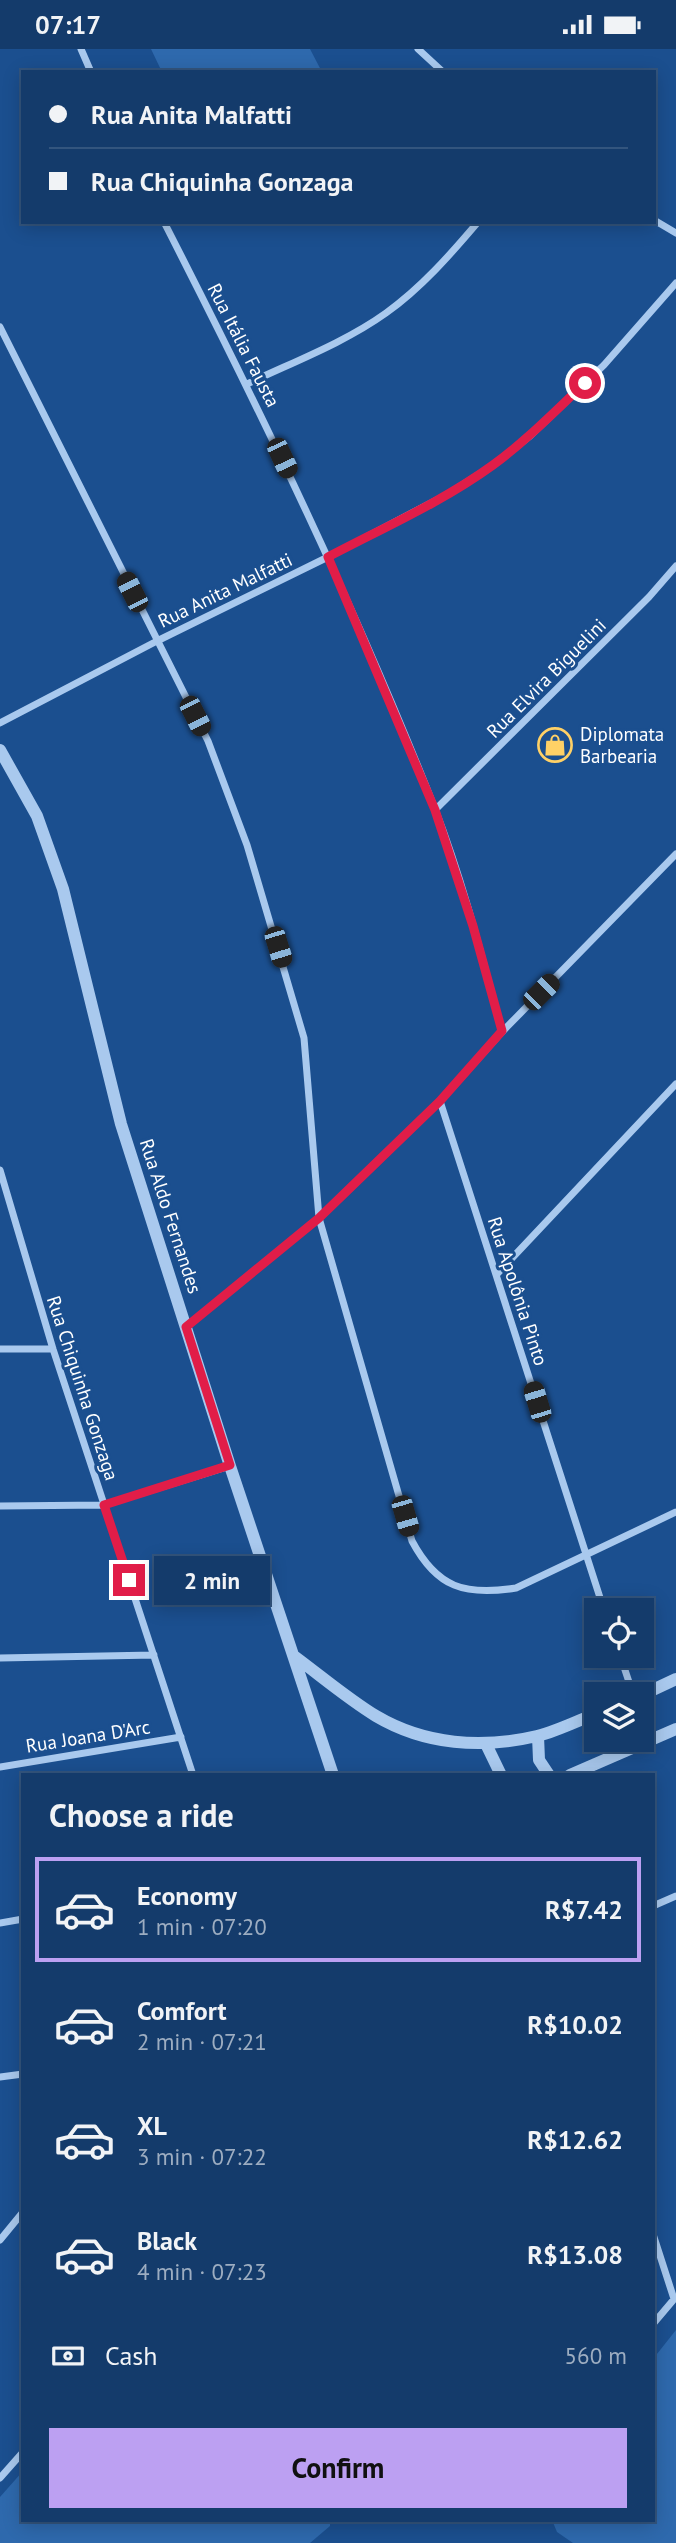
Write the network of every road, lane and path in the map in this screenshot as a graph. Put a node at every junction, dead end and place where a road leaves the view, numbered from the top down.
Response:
1 (81, 49) edge
2 (418, 49) edge
3 (90, 70) edge
4 (441, 70) edge
5 (656, 221) edge
6 (165, 224) edge
7 (476, 224) edge
8 (676, 233) edge
9 (676, 283) edge
10 (0, 327) edge
11 (247, 384) junction
12 (328, 557) junction
13 (676, 566) edge
14 (157, 641) junction
15 (0, 723) edge
16 (0, 750) edge
17 (435, 810) junction
18 (676, 854) edge
19 (502, 1031) junction
20 (676, 1084) edge
21 (440, 1101) junction
22 (0, 1170) edge
23 (3, 1191) edge
24 (319, 1218) junction
25 (497, 1274) junction
26 (186, 1327) junction
27 (0, 1349) edge
28 (53, 1349) junction
29 (230, 1465) junction
30 (104, 1505) junction
31 (0, 1506) edge
32 (676, 1512) edge
33 (586, 1556) junction
34 (600, 1598) edge
35 (154, 1655) junction
36 (294, 1656) junction
37 (0, 1658) edge
38 (676, 1678) edge
39 (654, 1689) edge
40 (584, 1718) edge
41 (676, 1729) edge
42 (538, 1736) junction
43 (181, 1737) junction
44 (486, 1744) junction
45 (0, 1767) edge
46 (192, 1773) edge
47 (332, 1773) edge
48 (500, 1773) edge
49 (548, 1773) edge
50 (575, 1773) edge
51 (676, 1896) edge
52 (655, 1905) edge
53 (21, 1919) edge
54 (0, 1923) edge
55 (21, 2074) edge
56 (0, 2077) edge
57 (21, 2214) edge
58 (0, 2240) edge
59 (655, 2240) edge
60 (675, 2298) edge
61 (655, 2322) edge
62 (21, 2454) edge
63 (0, 2478) edge

1 - 3 street
2 - 4 street
5 - 8 street
6 - 11 street, Rua Itália Fausta
7 - 11 street
9 - 12 street, Rua Anita Malfatti
10 - 14 street
11 - 12 street, Rua Itália Fausta
12 - 14 street, Rua Anita Malfatti
12 - 17 street, Rua Itália Fausta
13 - 17 street, Rua Elvira Biguelini
14 - 15 street, Rua Anita Malfatti
14 - 24 street
16 - 26 street, Rua Aldo Fernandes
17 - 19 street, Rua Itália Fausta
18 - 19 street
19 - 21 street
20 - 25 street
21 - 24 street
21 - 25 street, Rua Apolônia Pinto
22 - 23 street, Rua Chiquinha Gonzaga
23 - 28 street, Rua Chiquinha Gonzaga
24 - 26 street
24 - 33 street
25 - 33 street, Rua Apolônia Pinto
26 - 29 street, Rua Aldo Fernandes
27 - 28 street
28 - 30 street, Rua Chiquinha Gonzaga
29 - 30 street
29 - 36 street, Rua Aldo Fernandes
30 - 31 street
30 - 35 street, Rua Chiquinha Gonzaga
32 - 33 street
33 - 34 street, Rua Apolônia Pinto
35 - 37 street
35 - 43 street, Rua Chiquinha Gonzaga
36 - 44 street
36 - 47 street, Rua Aldo Fernandes
38 - 39 street
40 - 42 street
41 - 50 street
42 - 44 street
42 - 49 street
43 - 45 street, Rua Joana D'Arc
43 - 46 street, Rua Chiquinha Gonzaga
44 - 48 street
51 - 52 street
53 - 54 street
55 - 56 street
57 - 58 street
59 - 60 street
60 - 61 street
62 - 63 street

